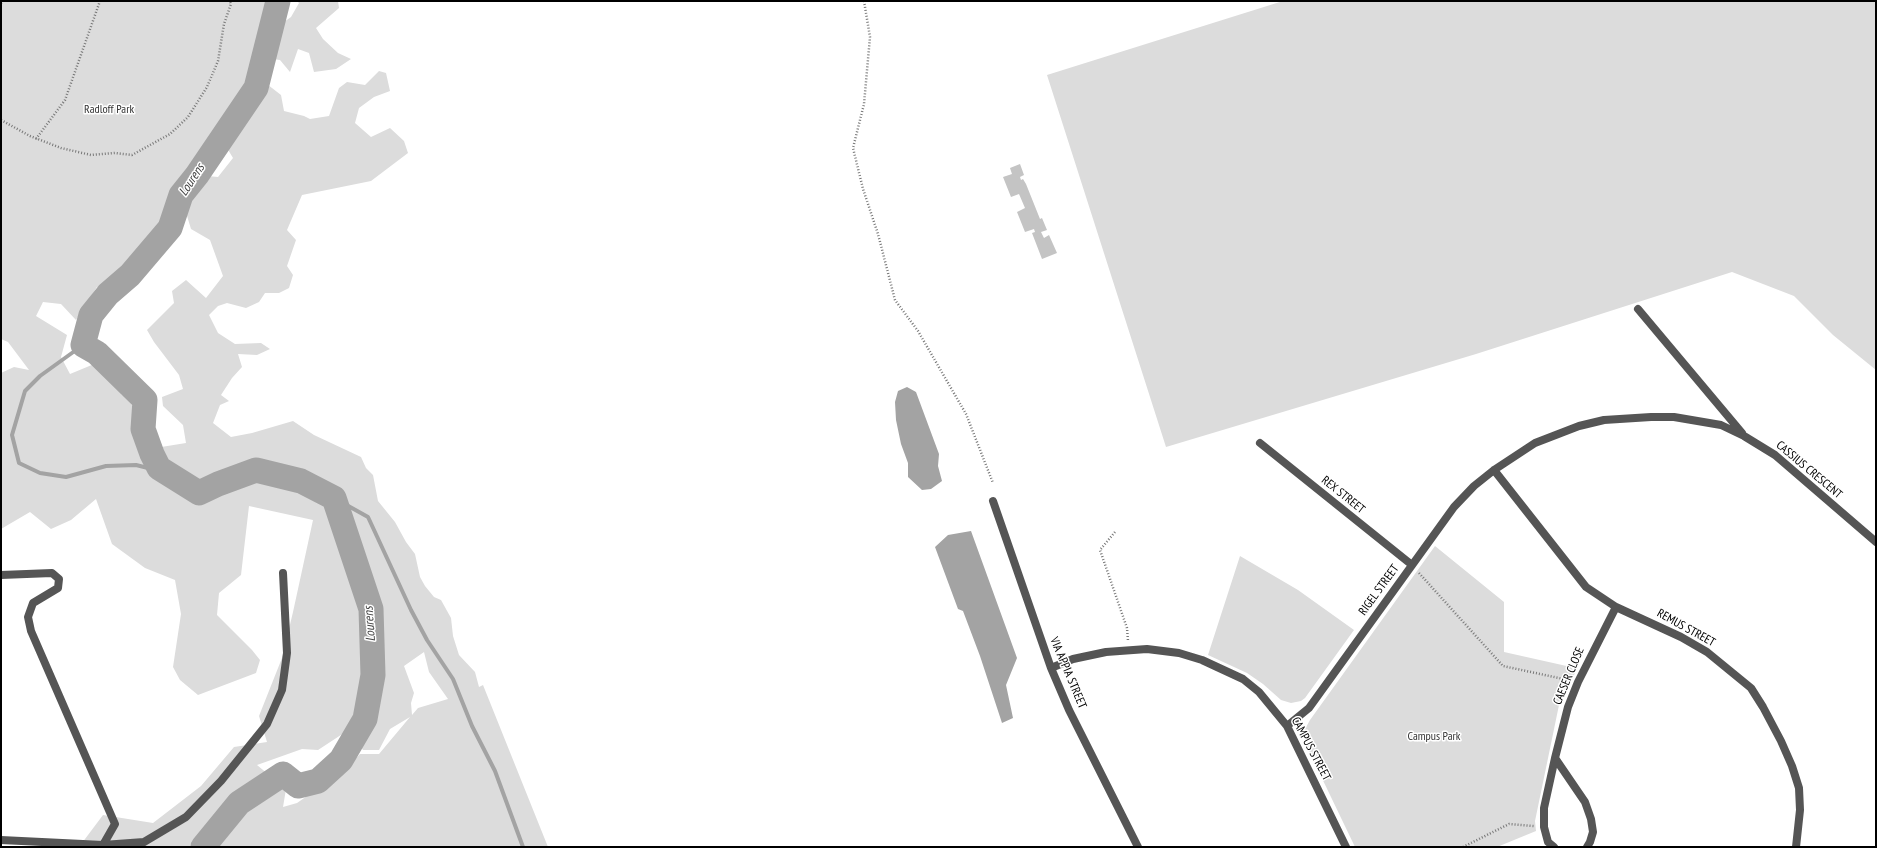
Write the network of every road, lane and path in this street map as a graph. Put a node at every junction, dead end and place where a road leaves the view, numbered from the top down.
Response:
1 (100, 1) edge
2 (230, 1) edge
3 (864, 1) edge
4 (1, 120) edge
5 (36, 138) junction
6 (1638, 309) dead end
7 (1744, 436) junction
8 (1260, 443) dead end
9 (1494, 470) junction
10 (993, 483) dead end
11 (993, 501) dead end
12 (1115, 532) dead end
13 (1876, 542) edge
14 (1412, 565) junction
15 (283, 573) dead end
16 (1, 575) edge
17 (1616, 607) junction
18 (1128, 650) junction
19 (1051, 668) junction
20 (1578, 682) junction
21 (1287, 726) junction
22 (1555, 758) junction
23 (1544, 827) junction
24 (1, 840) edge
25 (103, 845) junction
26 (1138, 847) edge
27 (1346, 847) edge
28 (1463, 847) edge
29 (1554, 847) edge
30 (1587, 847) edge
31 (1796, 847) edge

1 - 5 path
2 - 5 path
3 - 10 path
4 - 5 path
6 - 7 street
7 - 9 street, CASSIUS CRESCENT
7 - 13 street, CASSIUS CRESCENT
8 - 14 street, REX STREET
9 - 14 street, RIGEL STREET
9 - 17 street, REMUS STREET
11 - 19 street, VIA APPIA STREET
12 - 18 path
14 - 20 path
14 - 21 street, RIGEL STREET
15 - 25 street
16 - 25 street
17 - 20 street, CAESER CLOSE
17 - 31 street, REMUS STREET
18 - 19 street, CAMPUS STREET
18 - 21 street, CAMPUS STREET
19 - 26 street, VIA APPIA STREET
20 - 22 street, CAESER CLOSE
21 - 27 street, CAMPUS STREET
22 - 23 street, CAESER CLOSE
22 - 30 street
23 - 28 path
23 - 29 street, CAESER CLOSE
24 - 25 street

